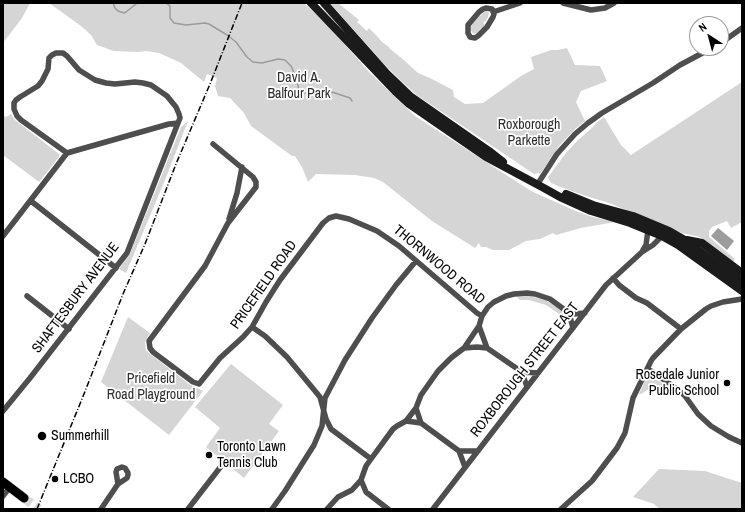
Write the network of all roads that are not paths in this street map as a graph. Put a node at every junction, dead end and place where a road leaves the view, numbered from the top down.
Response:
1 (311, 3) edge
2 (324, 3) edge
3 (520, 3) edge
4 (563, 3) edge
5 (614, 3) edge
6 (493, 12) junction
7 (742, 28) edge
8 (729, 37) edge
9 (697, 56) edge
10 (178, 123) junction
11 (213, 144) dead end
12 (67, 153) junction
13 (242, 167) junction
14 (519, 175) junction
15 (540, 186) junction
16 (31, 201) junction
17 (336, 216) joint
18 (228, 223) junction
19 (648, 230) junction
20 (3, 236) edge
21 (662, 236) junction
22 (683, 239) junction
23 (642, 252) junction
24 (416, 261) junction
25 (116, 268) junction
26 (742, 273) edge
27 (613, 278) junction
28 (742, 283) edge
29 (27, 296) dead end
30 (742, 297) edge
31 (569, 313) junction
32 (584, 313) junction
33 (482, 316) junction
34 (479, 326) junction
35 (252, 327) junction
36 (573, 328) junction
37 (68, 329) junction
38 (681, 330) junction
39 (464, 348) junction
40 (488, 348) junction
41 (647, 369) junction
42 (522, 372) junction
43 (538, 373) junction
44 (527, 387) junction
45 (416, 408) junction
46 (324, 410) junction
47 (3, 412) edge
48 (406, 421) junction
49 (420, 423) junction
50 (742, 443) edge
51 (459, 451) junction
52 (478, 451) junction
53 (370, 459) junction
54 (222, 465) dead end
55 (465, 467) junction
56 (361, 480) junction
57 (118, 484) dead end
58 (6, 485) edge
59 (352, 490) junction
60 (366, 492) junction
61 (3, 496) edge
62 (24, 498) tunnel mouth
63 (563, 508) edge
64 (101, 509) edge
65 (188, 509) edge
66 (272, 509) edge
67 (327, 509) edge
68 (388, 509) edge
69 (433, 509) edge

1 - 14 main road
2 - 14 main road
3 - 6 street
4 - 5 street
6 - 6 street
7 - 8 street
9 - 15 street
10 - 12 street
10 - 12 street
10 - 25 street, SHAFTESBURY AVENUE
11 - 13 street
12 - 16 street
13 - 18 street
13 - 18 street
14 - 15 main road
15 - 19 main road
15 - 22 main road
16 - 20 street
16 - 25 street
17 - 24 street, THORNWOOD ROAD
17 - 35 street, PRICEFIELD ROAD
18 - 35 street, PRICEFIELD ROAD
19 - 21 main road
19 - 23 street
21 - 23 street, ROXBOROUGH STREET EAST
21 - 30 main road
22 - 26 main road
22 - 28 main road
23 - 27 street, ROXBOROUGH STREET EAST
24 - 33 street, THORNWOOD ROAD
24 - 46 street
25 - 37 street, SHAFTESBURY AVENUE
27 - 32 street, ROXBOROUGH STREET EAST
27 - 38 street
29 - 37 street
30 - 38 street
31 - 32 street
31 - 33 street
31 - 36 street
32 - 36 street, ROXBOROUGH STREET EAST
33 - 34 street
34 - 39 street
34 - 40 street
35 - 46 street
36 - 43 street, ROXBOROUGH STREET EAST
37 - 47 street, SHAFTESBURY AVENUE
38 - 41 street
39 - 40 street
39 - 45 street
40 - 42 street
41 - 50 street
41 - 63 street
42 - 43 street
42 - 44 street
43 - 44 street, ROXBOROUGH STREET EAST
44 - 52 street, ROXBOROUGH STREET EAST
45 - 48 street
45 - 49 street
46 - 53 street
46 - 66 street
48 - 49 street
48 - 53 street
49 - 51 street
51 - 52 street
51 - 55 street
52 - 55 street, ROXBOROUGH STREET EAST
53 - 56 street
54 - 65 street
55 - 69 street, ROXBOROUGH STREET EAST
56 - 59 street
56 - 60 street
57 - 64 street
58 - 61 street
58 - 62 main road
59 - 60 street
59 - 67 street
60 - 68 street

